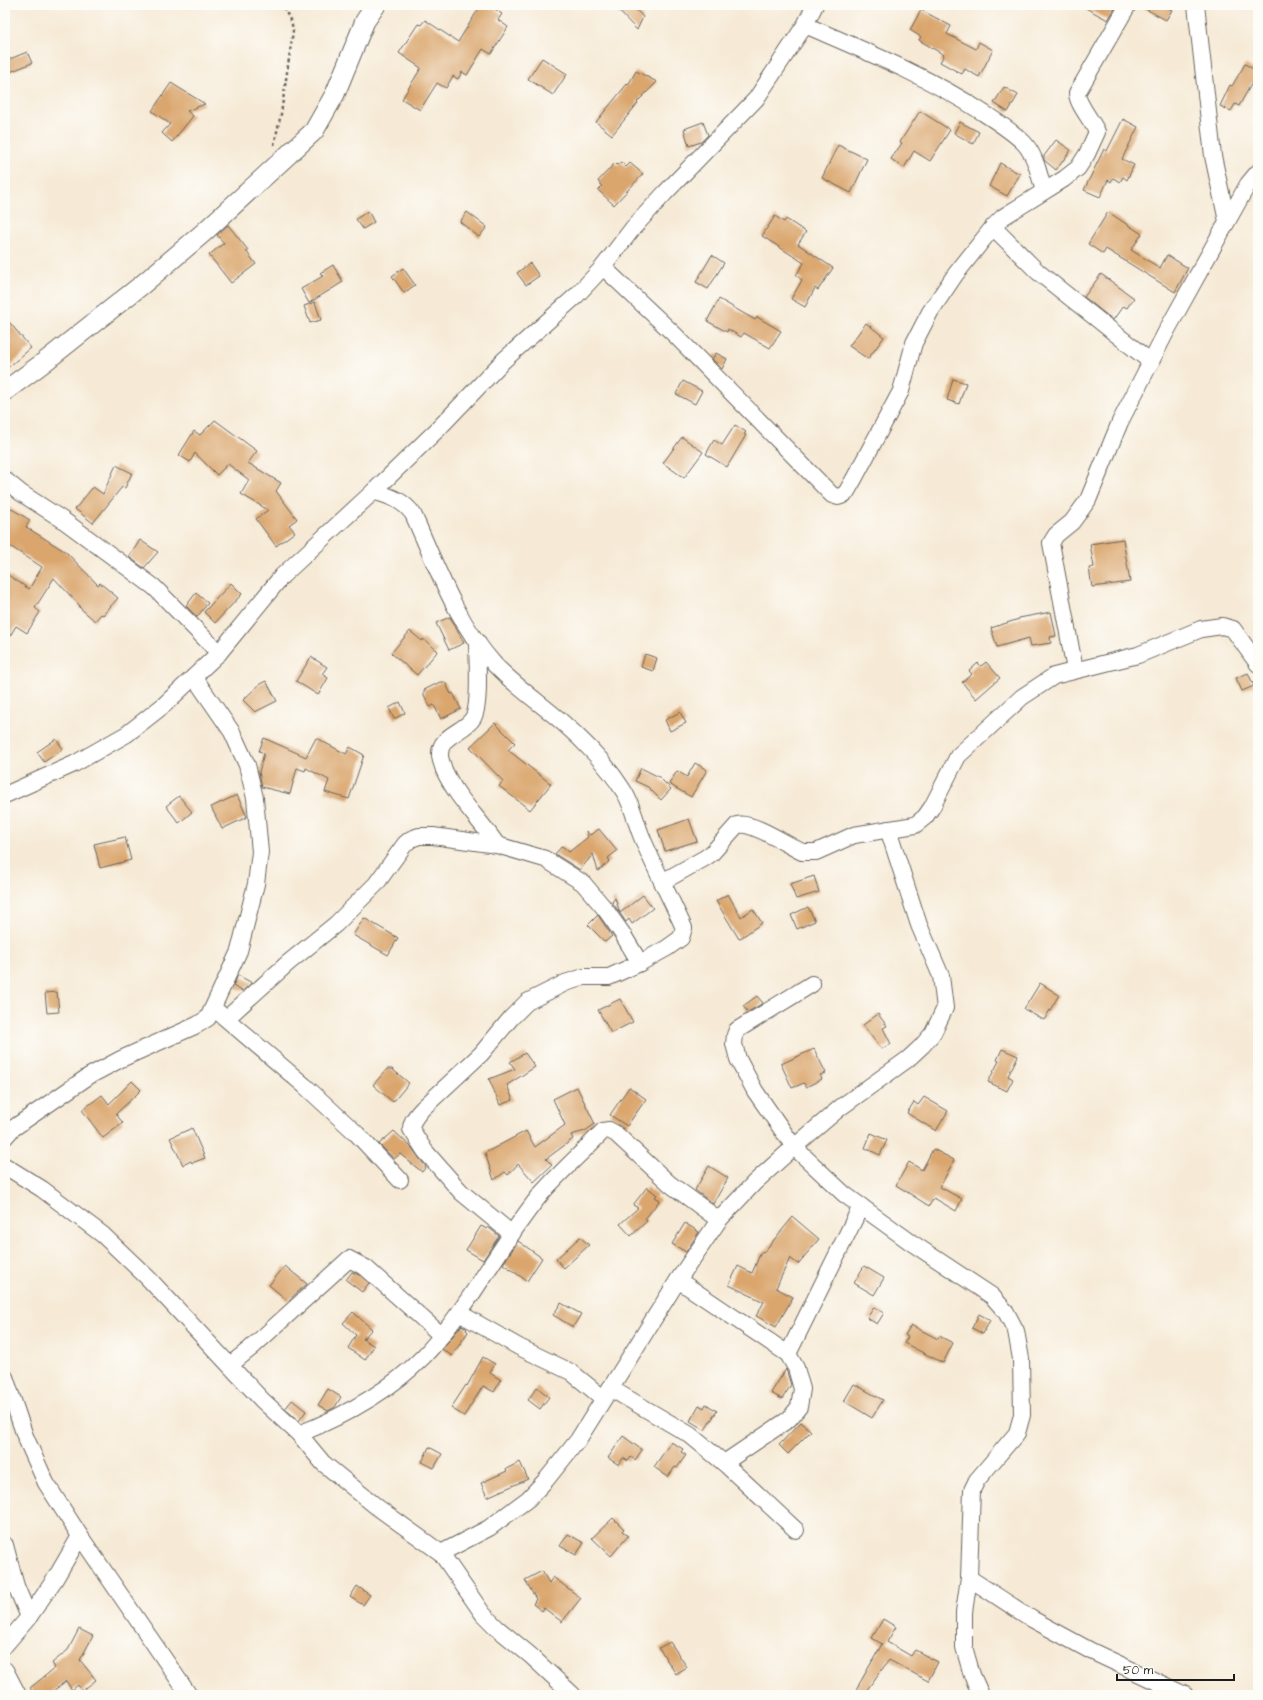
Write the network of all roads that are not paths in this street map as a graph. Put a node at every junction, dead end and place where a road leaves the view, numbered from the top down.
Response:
1 (376, 5) edge
2 (815, 5) edge
3 (1128, 5) edge
4 (1196, 5) edge
5 (805, 25) junction
6 (1258, 172) edge
7 (1044, 191) junction
8 (1227, 222) junction
9 (993, 226) junction
10 (602, 267) junction
11 (1151, 362) junction
12 (5, 391) edge
13 (5, 480) edge
14 (374, 491) junction
15 (477, 642) junction
16 (219, 653) junction
17 (1258, 664) edge
18 (1075, 670) junction
19 (194, 677) junction
20 (5, 795) edge
21 (888, 829) junction
22 (497, 845) junction
23 (662, 882) junction
24 (640, 963) junction
25 (812, 984) dead end
26 (213, 1009) junction
27 (227, 1018) junction
28 (5, 1137) edge
29 (794, 1147) junction
30 (5, 1166) edge
31 (400, 1180) dead end
32 (861, 1206) junction
33 (719, 1220) junction
34 (512, 1234) junction
35 (678, 1280) junction
36 (458, 1313) junction
37 (440, 1335) junction
38 (788, 1354) junction
39 (230, 1365) junction
40 (5, 1378) edge
41 (607, 1393) junction
42 (299, 1434) junction
43 (724, 1463) junction
44 (796, 1530) dead end
45 (80, 1536) junction
46 (5, 1545) edge
47 (441, 1553) junction
48 (969, 1578) junction
49 (29, 1617) junction
50 (5, 1645) edge
51 (5, 1670) edge
52 (18, 1695) edge
53 (189, 1695) edge
54 (572, 1695) edge
55 (981, 1695) edge
56 (1185, 1695) edge

1 - 12 street
2 - 5 street
3 - 7 street
4 - 8 street
5 - 7 street
5 - 10 street
6 - 8 street
7 - 9 street
8 - 11 street
9 - 10 street
9 - 11 street
10 - 14 street
11 - 18 street
13 - 16 street
14 - 15 street
14 - 16 street
15 - 22 street
15 - 23 street
16 - 19 street
17 - 18 street
18 - 21 street
19 - 20 street
19 - 26 street
21 - 23 street
21 - 29 street
22 - 24 street
22 - 27 street
23 - 24 street
24 - 34 street
25 - 29 street
26 - 27 street
26 - 28 street
27 - 31 street
29 - 32 street
29 - 33 street
30 - 39 street
32 - 38 street
32 - 48 street
33 - 34 street
33 - 35 street
34 - 36 street
35 - 38 street
35 - 41 street
36 - 37 street
36 - 41 street
37 - 39 street
37 - 42 street
38 - 43 street
39 - 42 street
40 - 45 street
41 - 43 street
41 - 47 street
42 - 47 street
43 - 44 street
45 - 49 street
45 - 53 street
46 - 49 street
47 - 54 street
48 - 55 street
48 - 56 street
49 - 50 street
51 - 52 street

